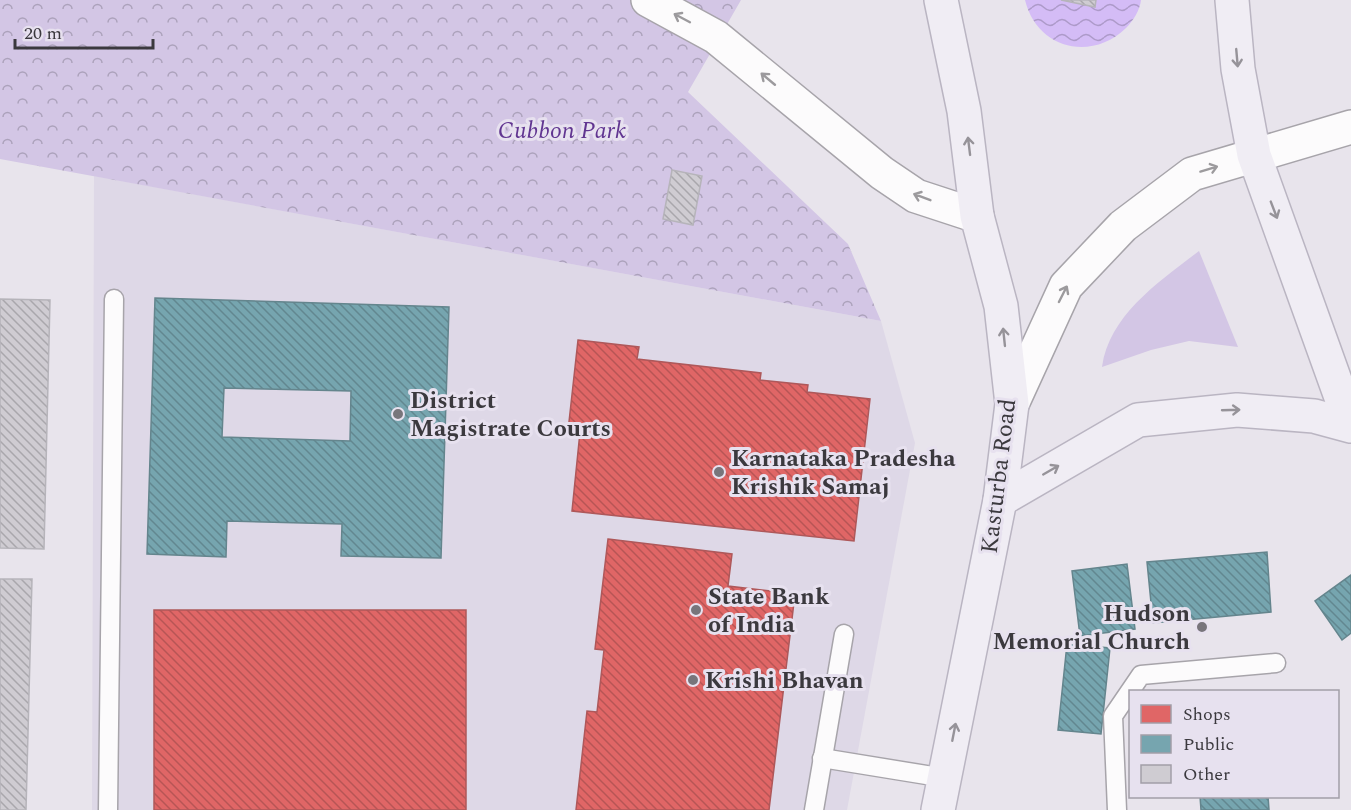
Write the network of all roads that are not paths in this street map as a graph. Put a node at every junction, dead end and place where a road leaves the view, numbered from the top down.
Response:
1 (648, 0) edge
2 (941, 0) edge
3 (1232, 0) edge
4 (1351, 127) edge
5 (1254, 155) junction
6 (977, 216) junction
7 (114, 299) dead end
8 (1012, 404) junction
9 (1351, 426) edge
10 (1000, 500) junction
11 (844, 634) dead end
12 (1276, 663) dead end
13 (1131, 690) edge
14 (1129, 693) edge
15 (822, 758) junction
16 (945, 778) junction
17 (108, 810) edge
18 (814, 810) edge
19 (938, 810) edge
20 (1117, 810) edge

6 -> 1 main road
6 -> 2 main road, Kasturba Road
3 -> 5 main road
4 - 5 main road
8 -> 5 main road
5 -> 9 main road
8 -> 6 main road, Kasturba Road
7 - 17 lane
8 - 10 main road, Kasturba Road
10 -> 9 main road
16 -> 10 main road, Kasturba Road
11 - 15 lane
12 - 13 lane
14 - 20 lane
15 - 16 lane
15 - 18 lane
16 - 19 main road, Kasturba Road

